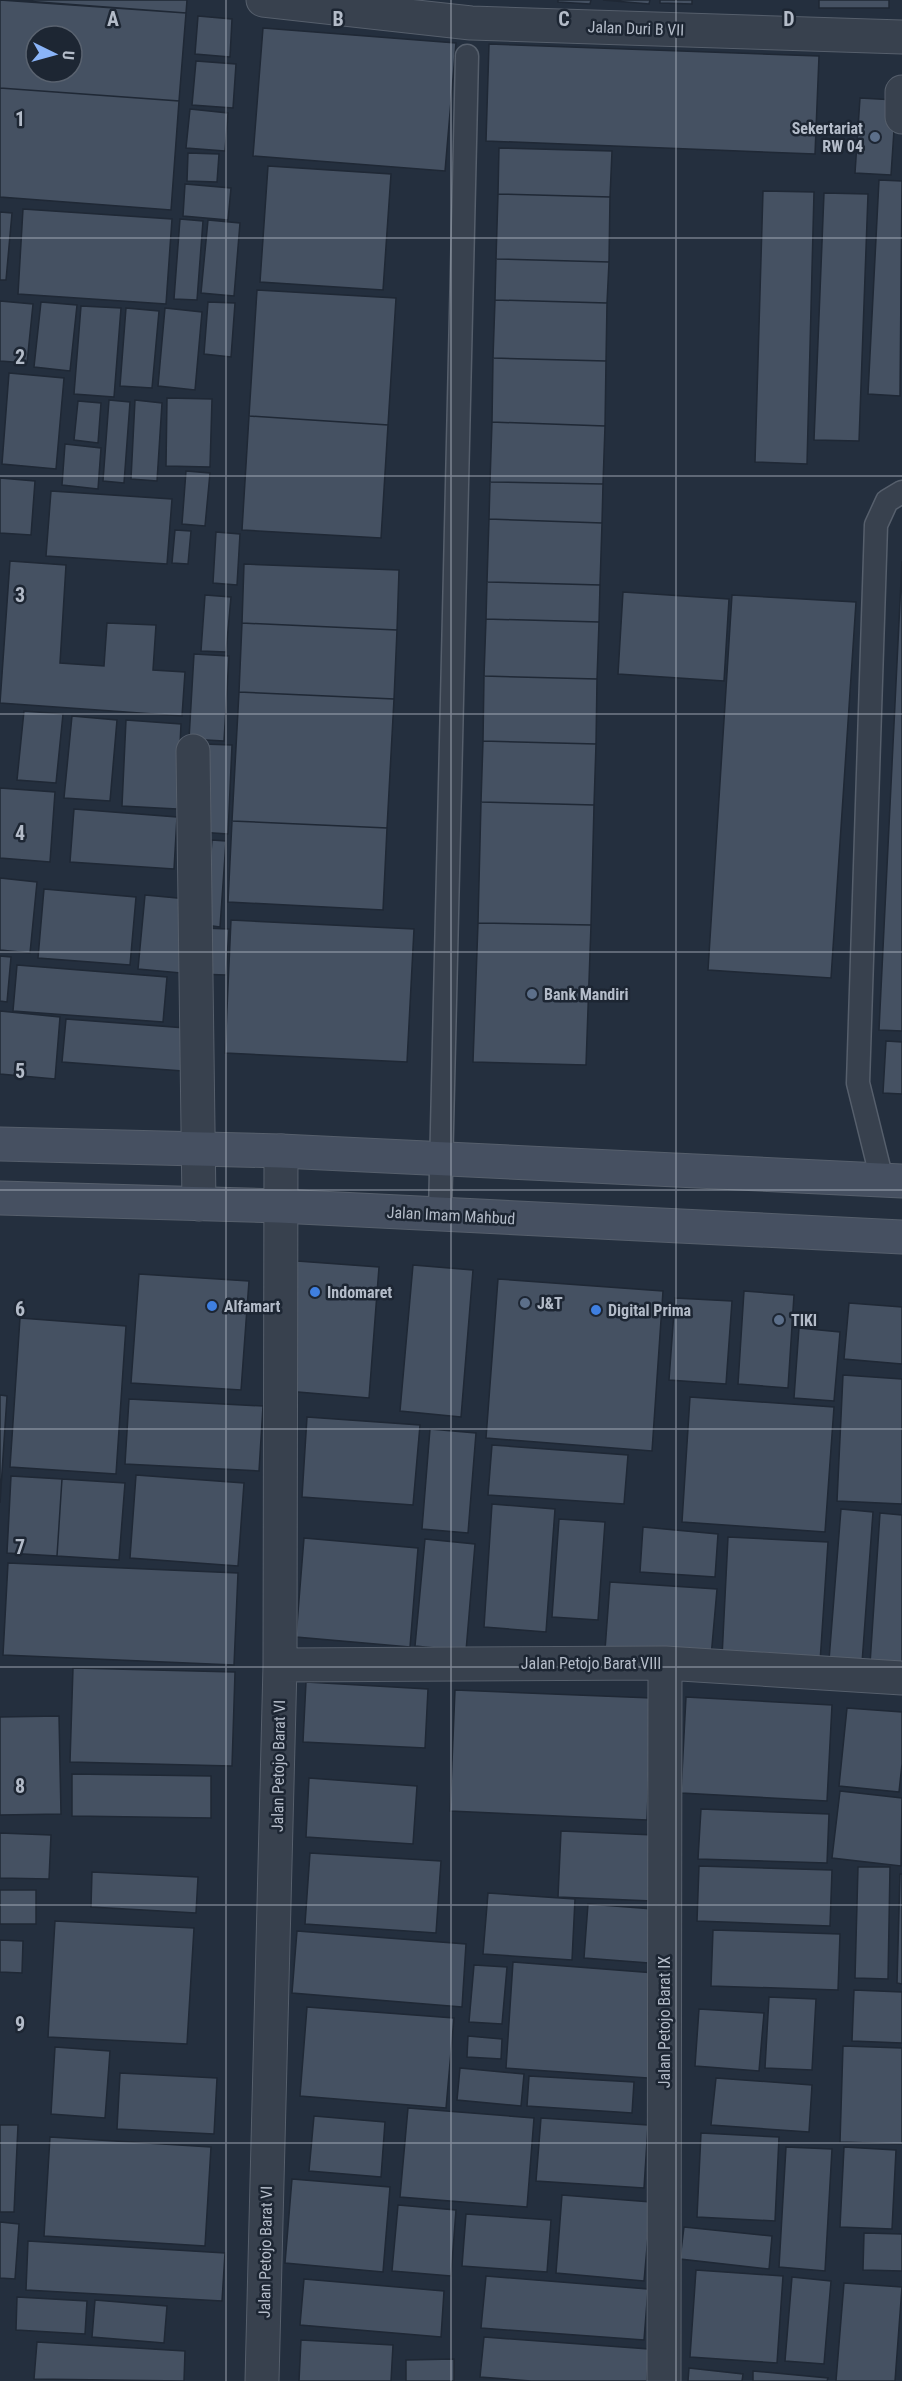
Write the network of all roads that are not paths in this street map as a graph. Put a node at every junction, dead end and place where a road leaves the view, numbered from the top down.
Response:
1 (263, 0) edge
2 (902, 37) edge
3 (467, 56) dead end
4 (902, 92) edge
5 (902, 117) edge
6 (902, 492) edge
7 (193, 751) dead end
8 (0, 1144) edge
9 (197, 1148) junction
10 (281, 1151) junction
11 (441, 1159) junction
12 (892, 1180) edge
13 (0, 1198) edge
14 (199, 1204) junction
15 (279, 1206) junction
16 (440, 1214) junction
17 (902, 1238) edge
18 (665, 1663) junction
19 (280, 1665) junction
20 (902, 1678) edge
21 (262, 2381) edge
22 (664, 2381) edge

1 - 2 street, Jalan Duri B VII
3 - 11 lane
4 - 5 street
6 - 12 lane
7 - 9 street
8 - 9 main road
9 - 10 main road
9 - 14 street
10 - 11 main road
10 - 15 street, Jalan Petojo Barat VI
11 - 12 main road
11 - 16 lane
13 - 14 main road, Jalan Imam Mahbud
14 - 15 main road, Jalan Imam Mahbud
15 - 16 main road, Jalan Imam Mahbud
15 - 19 street, Jalan Petojo Barat VI
16 - 17 main road, Jalan Imam Mahbud
18 - 19 street, Jalan Petojo Barat VIII
18 - 20 street, Jalan Petojo Barat VIII
18 - 22 street, Jalan Petojo Barat IX
19 - 21 street, Jalan Petojo Barat VI

